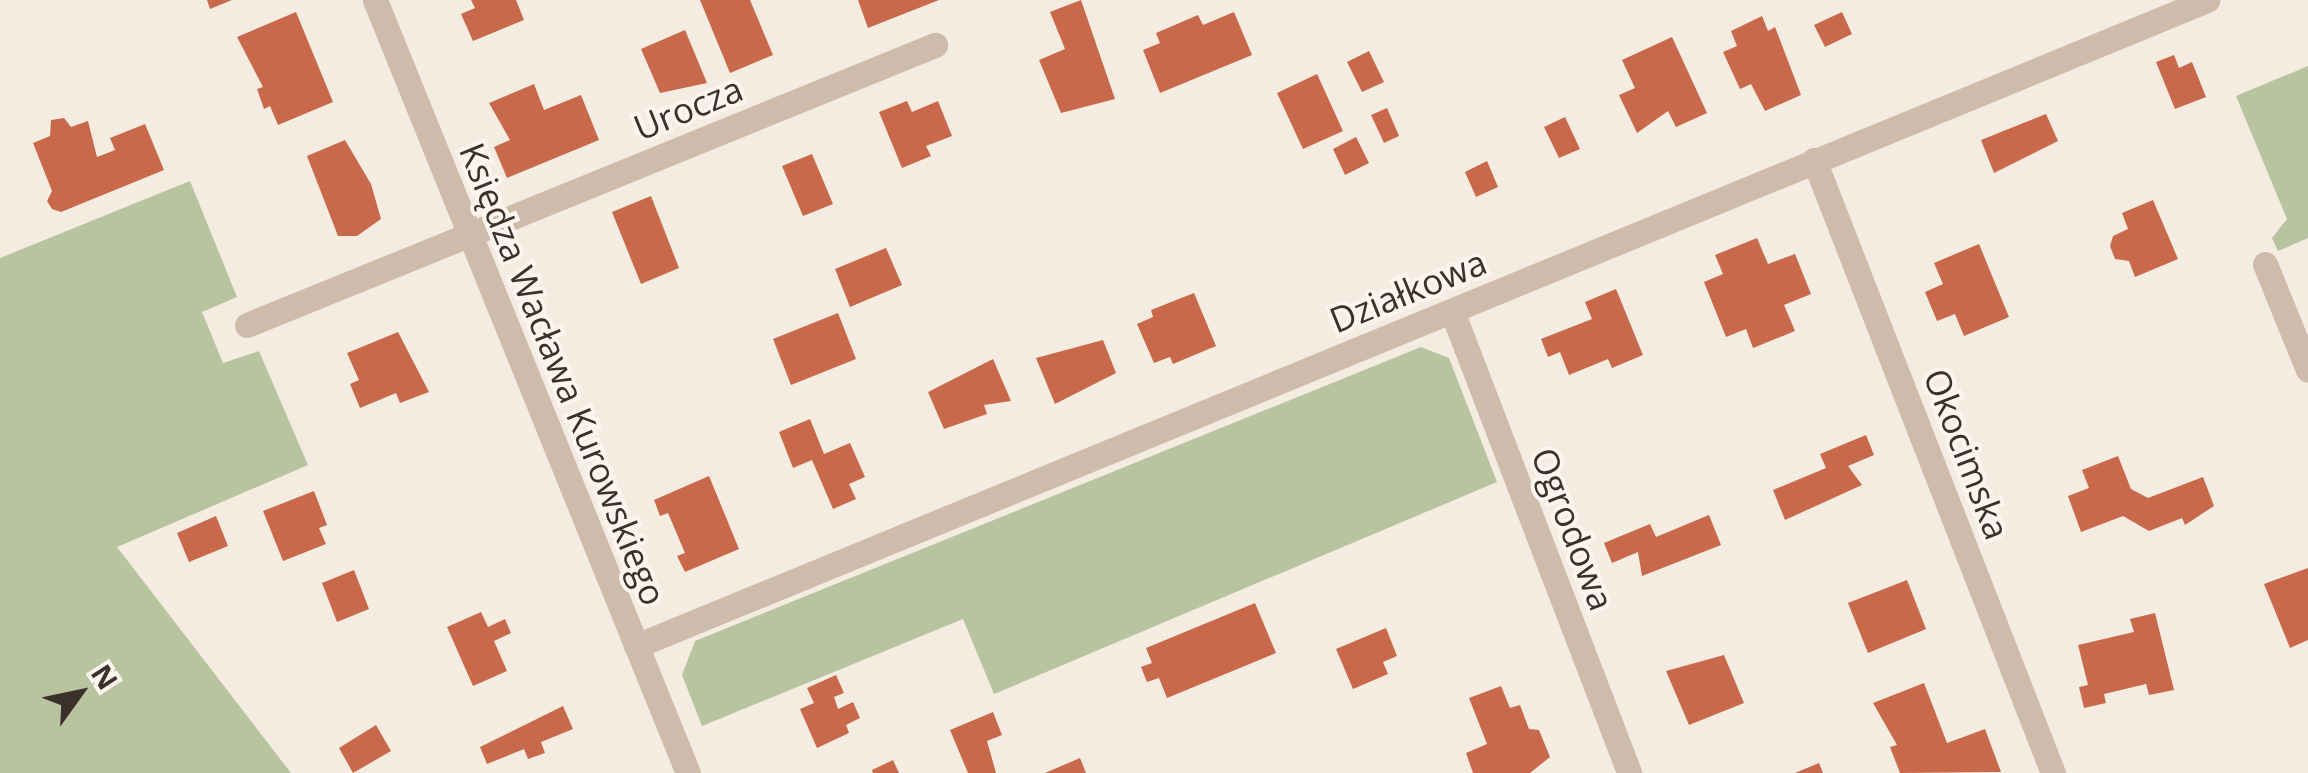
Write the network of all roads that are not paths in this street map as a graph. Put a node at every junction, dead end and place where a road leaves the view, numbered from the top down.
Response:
1 (375, 0) edge
2 (2207, 0) edge
3 (935, 44) dead end
4 (1814, 160) junction
5 (468, 236) junction
6 (2265, 264) dead end
7 (1452, 311) junction
8 (248, 324) dead end
9 (2308, 370) edge
10 (636, 646) junction
11 (688, 773) edge
12 (1629, 773) edge
13 (2053, 773) edge

1 - 5 street, Księdza Wacława Kurowskiego
2 - 4 street, Działkowa
3 - 5 street, Urocza
4 - 7 street, Działkowa
4 - 13 street, Okocimska
5 - 8 street, Urocza
5 - 10 street, Księdza Wacława Kurowskiego
6 - 9 street
7 - 10 street, Działkowa
7 - 12 street, Ogrodowa
10 - 11 street, Księdza Wacława Kurowskiego

